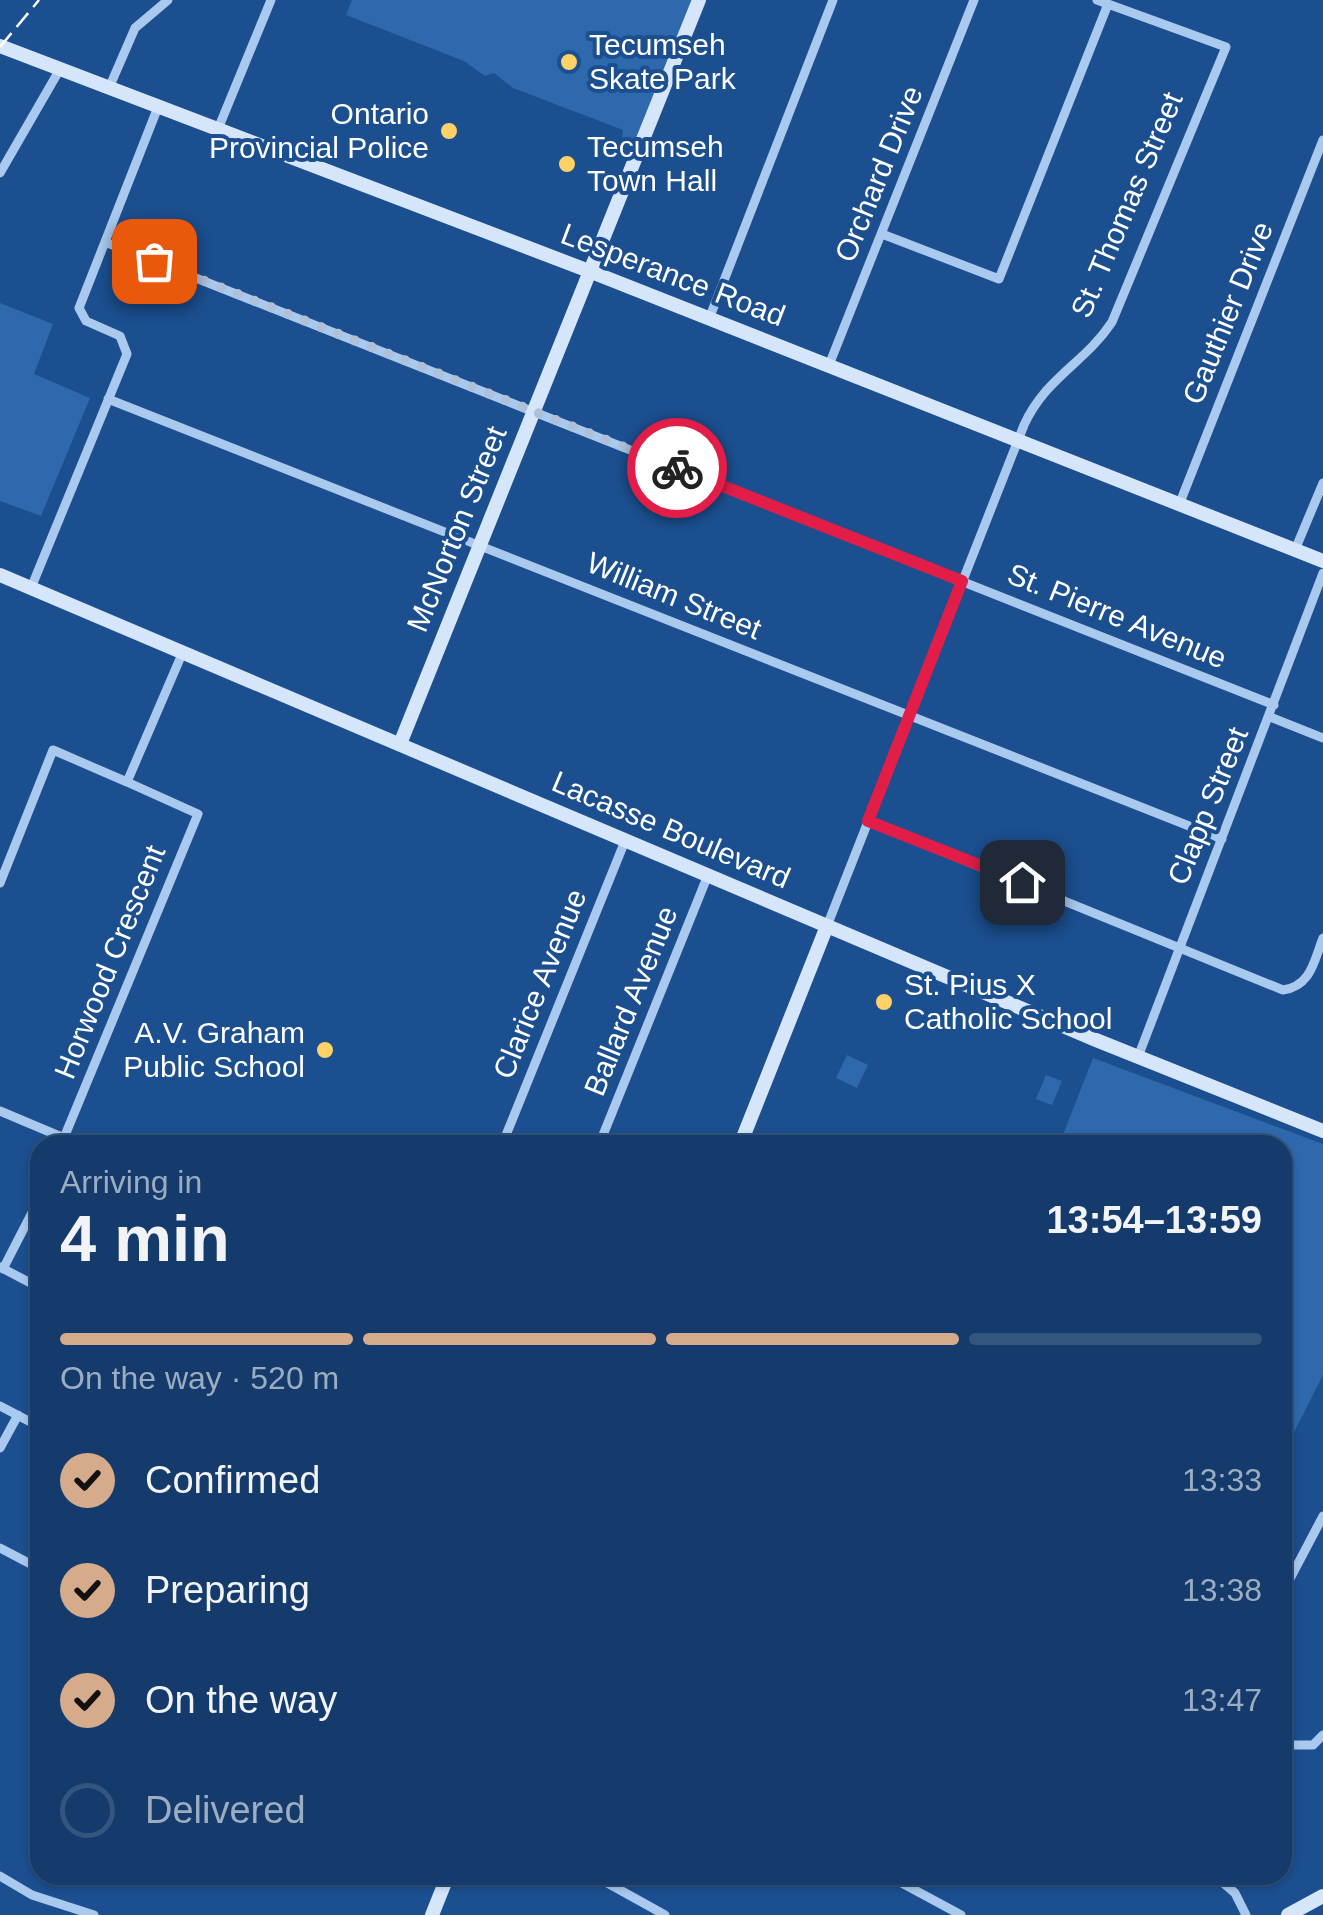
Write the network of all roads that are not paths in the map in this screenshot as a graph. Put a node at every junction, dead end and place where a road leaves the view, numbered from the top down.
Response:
1 (168, 0) edge
2 (270, 0) edge
3 (699, 0) edge
4 (833, 0) edge
5 (974, 0) edge
6 (1097, 0) edge
7 (1108, 4) junction
8 (0, 46) edge
9 (60, 69) junction
10 (109, 88) junction
11 (158, 107) junction
12 (218, 129) junction
13 (1323, 140) edge
14 (0, 173) edge
15 (882, 234) junction
16 (105, 242) junction
17 (589, 270) junction
18 (709, 319) junction
19 (830, 365) junction
20 (108, 399) junction
21 (534, 412) junction
22 (1018, 442) junction
23 (1323, 483) edge
24 (1179, 505) junction
25 (480, 546) junction
26 (1294, 550) junction
27 (1323, 561) edge
28 (1323, 573) edge
29 (0, 575) edge
30 (962, 581) junction
31 (31, 588) junction
32 (182, 654) junction
33 (1274, 705) junction
34 (910, 715) junction
35 (1270, 717) junction
36 (1323, 738) edge
37 (400, 744) junction
38 (126, 782) junction
39 (868, 821) junction
40 (1222, 839) junction
41 (625, 841) junction
42 (708, 876) junction
43 (0, 884) edge
44 (828, 926) junction
45 (1323, 938) edge
46 (1180, 944) junction
47 (1138, 1056) junction
48 (0, 1112) edge
49 (1323, 1131) edge
50 (50, 1135) edge
51 (65, 1135) edge
52 (506, 1135) edge
53 (603, 1135) edge
54 (744, 1135) edge
55 (30, 1215) edge
56 (1, 1268) edge
57 (30, 1283) edge
58 (0, 1406) edge
59 (18, 1415) junction
60 (30, 1422) edge
61 (0, 1448) edge
62 (1323, 1516) edge
63 (0, 1548) edge
64 (30, 1564) edge
65 (1292, 1575) edge
66 (1323, 1735) edge
67 (1292, 1745) edge
68 (0, 1876) edge
69 (444, 1885) edge
70 (611, 1885) edge
71 (906, 1885) edge
72 (1225, 1885) edge
73 (1323, 1896) edge
74 (94, 1915) edge
75 (432, 1915) edge
76 (665, 1915) edge
77 (961, 1915) edge
78 (1246, 1915) edge
79 (1288, 1915) edge

1 - 10 street
2 - 12 street
3 - 17 street, McNorton Street
4 - 18 street
5 - 15 street, Orchard Drive
6 - 7 street
7 - 15 street
7 - 22 street, St. Thomas Street
8 - 9 street, Lesperance Road
9 - 10 street, Lesperance Road
9 - 14 street
10 - 11 street, Lesperance Road
11 - 12 street, Lesperance Road
11 - 16 street
12 - 17 street, Lesperance Road
13 - 24 street, Gauthier Drive
15 - 19 street, Orchard Drive
16 - 20 street
16 - 21 street, St. Pierre Avenue
17 - 18 street, Lesperance Road
17 - 21 street, McNorton Street
18 - 19 street, Lesperance Road
19 - 22 street, Lesperance Road
20 - 25 street, William Street
20 - 31 street
21 - 25 street, McNorton Street
21 - 30 street, St. Pierre Avenue
22 - 24 street, Lesperance Road
22 - 30 street, St. Thomas Street
23 - 26 street
24 - 26 street, Lesperance Road
25 - 34 street, William Street
25 - 37 street, McNorton Street
26 - 27 street, Lesperance Road
28 - 33 street, Clapp Street
29 - 31 street, Lacasse Boulevard
30 - 33 street, St. Pierre Avenue
30 - 34 street, St. Thomas Street
31 - 32 street, Lacasse Boulevard
32 - 37 street, Lacasse Boulevard
32 - 38 street
33 - 35 street, Clapp Street
34 - 39 street, St. Thomas Street
34 - 40 street, William Street
35 - 36 street
35 - 40 street, Clapp Street
37 - 41 street, Lacasse Boulevard
38 - 43 street, Horwood Crescent
38 - 51 street, Horwood Crescent
39 - 44 street, St. Thomas Street
39 - 46 street
40 - 46 street, Clapp Street
41 - 42 street, Lacasse Boulevard
41 - 52 street, Clarice Avenue
42 - 44 street, Lacasse Boulevard
42 - 53 street, Ballard Avenue
44 - 47 street, Lacasse Boulevard
44 - 54 street, St. Thomas Street
45 - 46 street
46 - 47 street, Clapp Street
47 - 49 street, Lacasse Boulevard
48 - 50 street, Horwood Crescent
55 - 56 street
56 - 57 street
58 - 59 street
59 - 60 street
59 - 61 street
62 - 65 street
63 - 64 street
66 - 67 street
68 - 74 street
69 - 75 street
70 - 76 street
71 - 77 street
72 - 78 street
73 - 79 street

